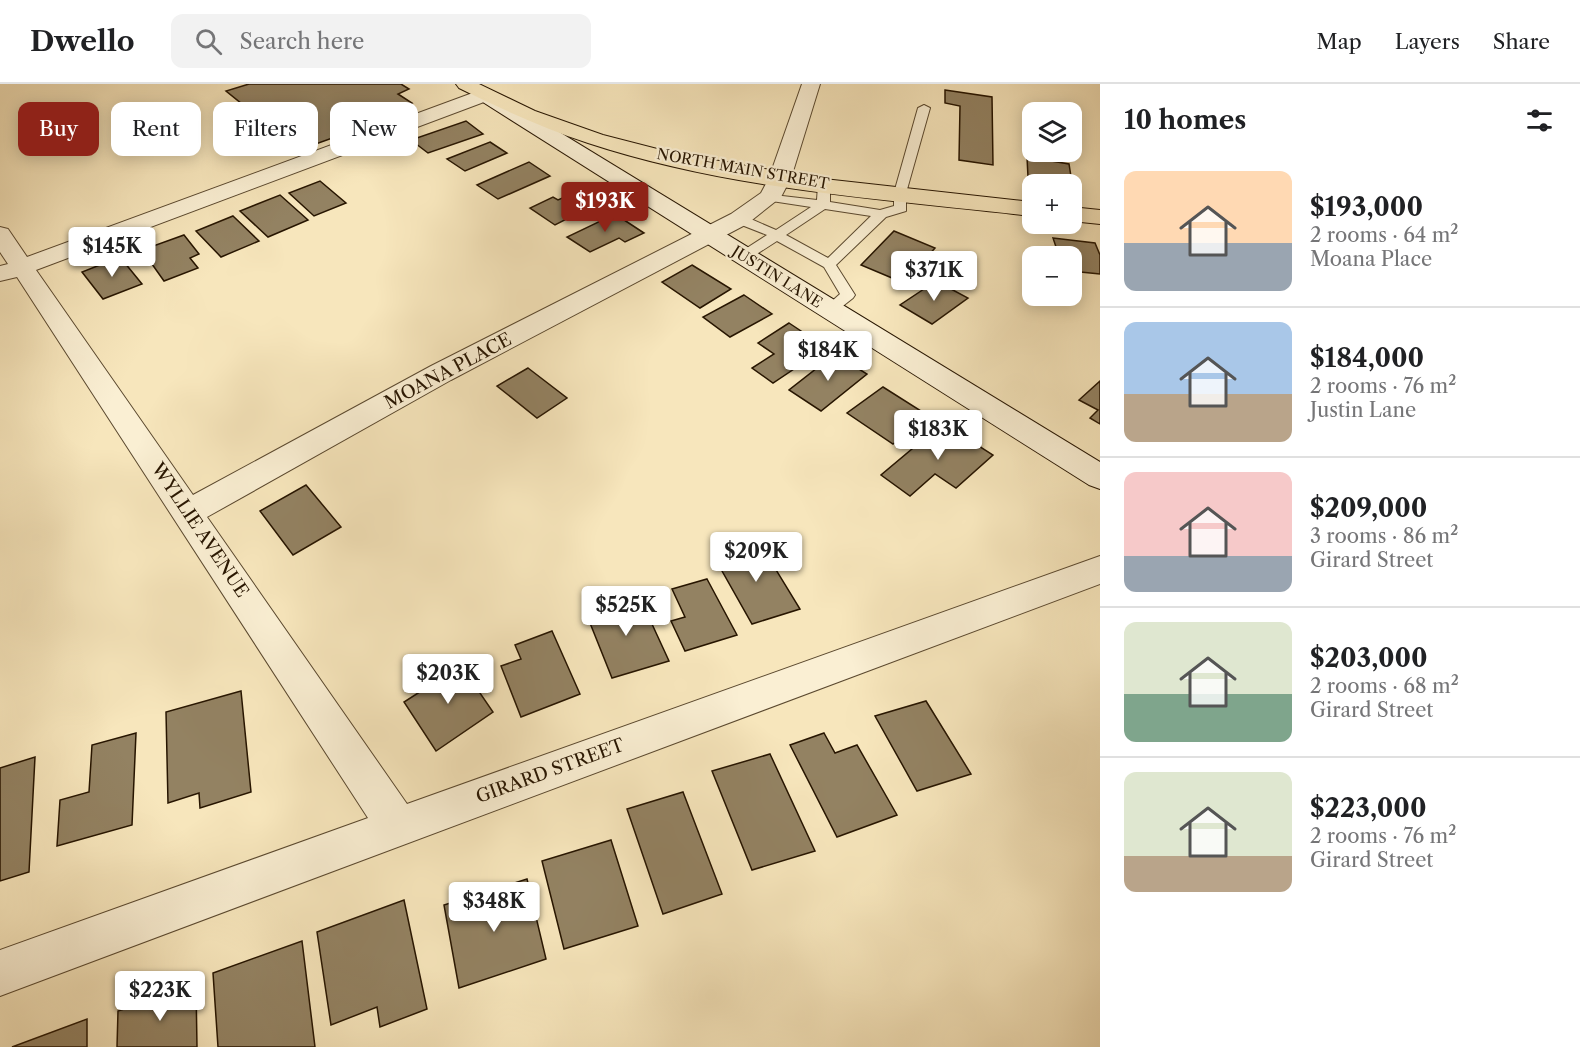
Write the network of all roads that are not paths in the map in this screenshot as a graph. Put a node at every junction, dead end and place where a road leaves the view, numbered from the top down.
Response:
1 (811, 84) edge
2 (475, 89) edge
3 (924, 108) dead end
4 (780, 178) junction
5 (900, 193) junction
6 (823, 195) junction
7 (770, 197) junction
8 (1022, 208) edge
9 (810, 213) junction
10 (881, 214) junction
11 (1082, 216) edge
12 (1100, 218) edge
13 (739, 219) junction
14 (829, 221) dead end
15 (0, 234) edge
16 (710, 235) junction
17 (777, 235) junction
18 (744, 256) junction
19 (829, 264) junction
20 (11, 271) edge
21 (829, 310) junction
22 (1100, 477) edge
23 (189, 512) junction
24 (1100, 570) edge
25 (398, 827) junction
26 (0, 973) edge

1 - 4 street
2 - 4 main road, NORTH MAIN STREET
2 - 16 street, JUSTIN LANE
2 - 20 street
3 - 5 lane
4 - 6 main road, NORTH MAIN STREET
4 - 7 street
5 - 6 main road, NORTH MAIN STREET
5 - 8 main road, NORTH MAIN STREET
5 - 10 lane
6 - 7 lane
6 - 9 lane
6 - 10 lane
7 - 13 street, MOANA PLACE
9 - 14 lane
9 - 17 lane
10 - 19 lane
11 - 12 main road
13 - 16 street, MOANA PLACE
13 - 17 lane
15 - 20 street, WYLLIE AVENUE
16 - 18 street, JUSTIN LANE
16 - 23 street, MOANA PLACE
17 - 18 lane
17 - 19 lane
18 - 21 street, JUSTIN LANE
19 - 21 lane
20 - 23 street, WYLLIE AVENUE
21 - 22 street, JUSTIN LANE
23 - 25 street, WYLLIE AVENUE
24 - 25 street, GIRARD STREET
25 - 26 street, GIRARD STREET

